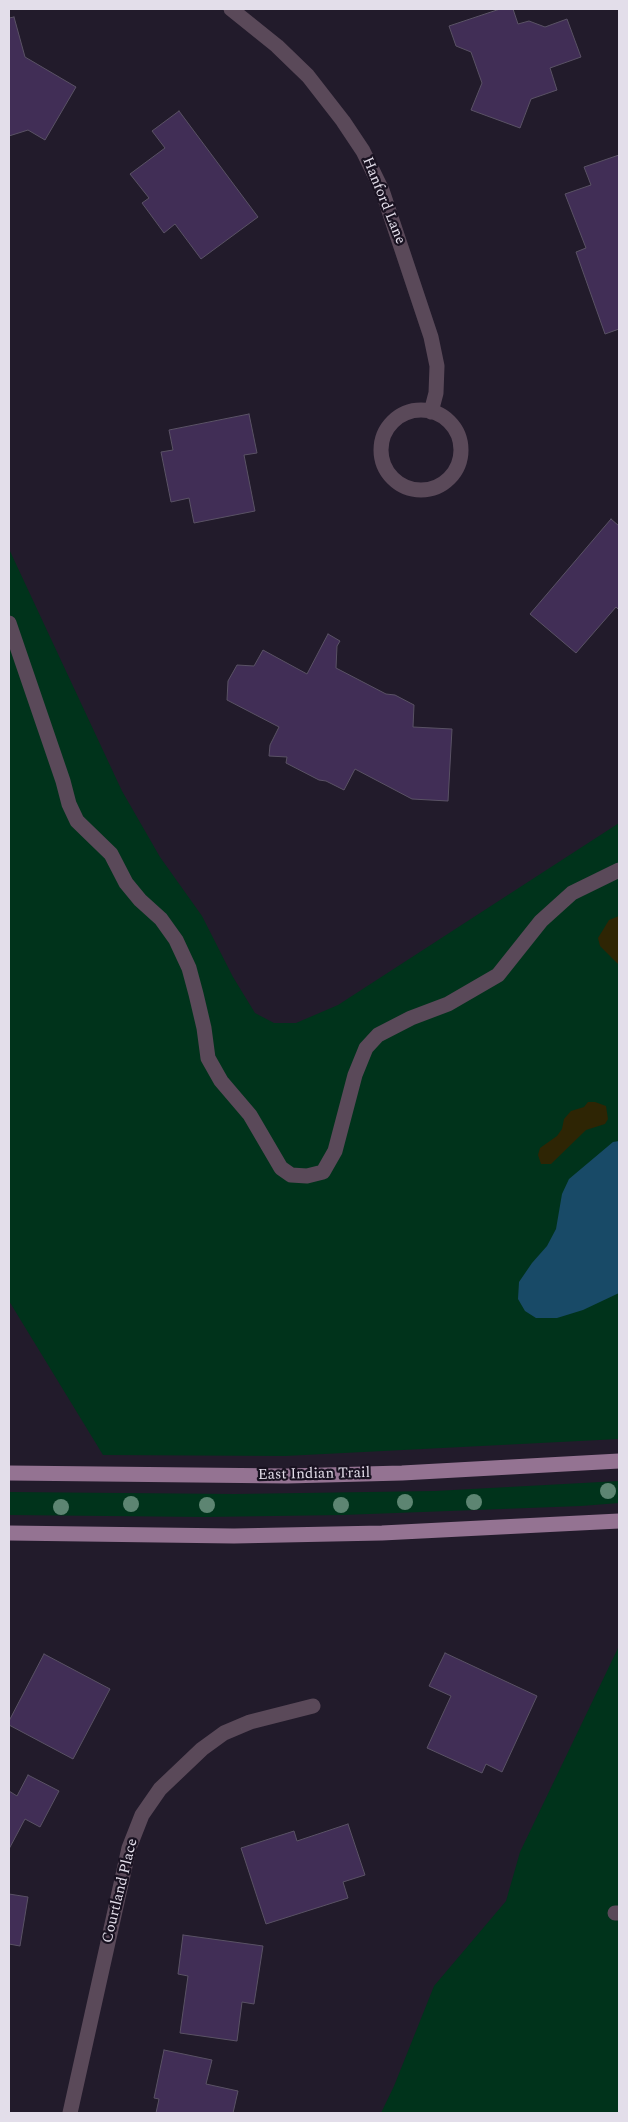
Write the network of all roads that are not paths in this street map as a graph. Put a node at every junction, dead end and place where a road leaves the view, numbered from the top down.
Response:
1 (231, 9) edge
2 (432, 412) junction
3 (9, 623) edge
4 (619, 870) edge
5 (619, 1461) edge
6 (9, 1473) edge
7 (619, 1521) edge
8 (9, 1532) edge
9 (313, 1706) dead end
10 (70, 2113) edge

1 - 2 street, Hanford Lane
2 - 2 street
3 - 4 street
5 - 6 main road, East Indian Trail
7 - 8 main road
9 - 10 street, Courtland Place

